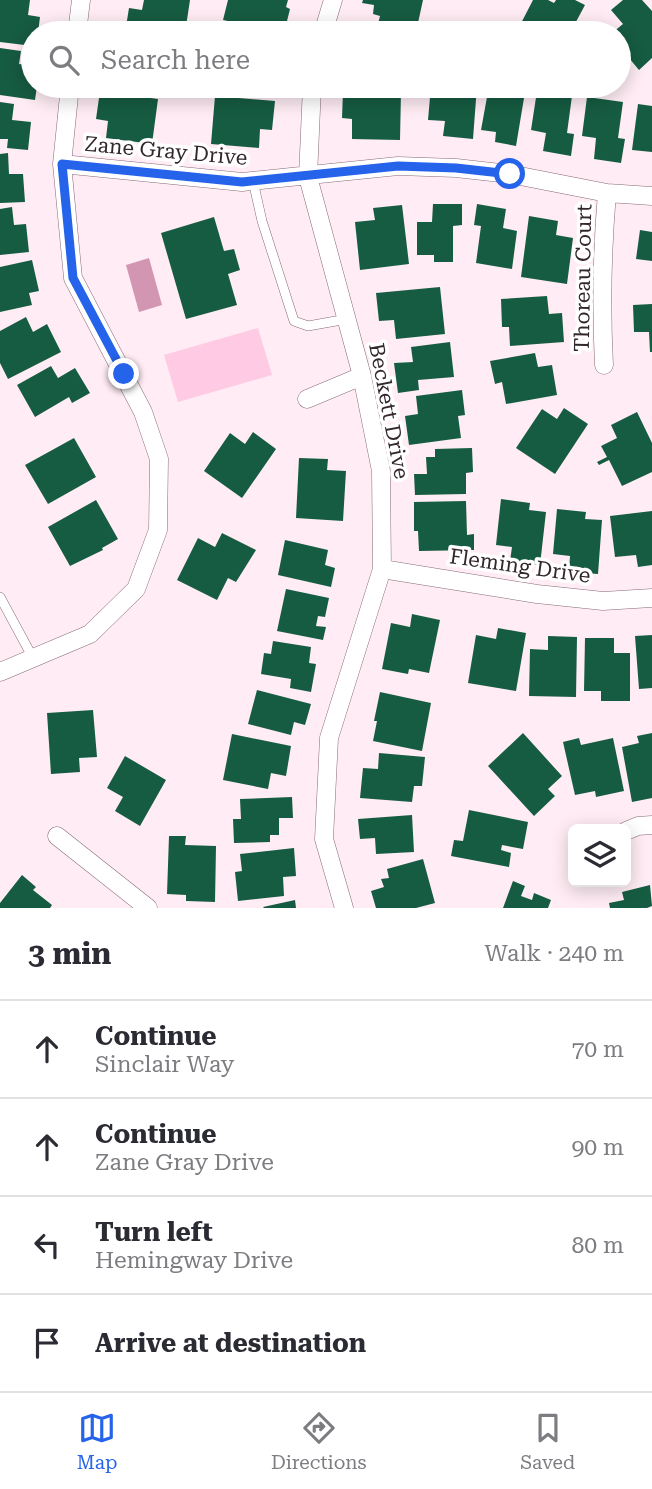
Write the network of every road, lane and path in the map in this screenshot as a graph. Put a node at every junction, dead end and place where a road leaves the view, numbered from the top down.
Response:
1 (81, 0) edge
2 (333, 0) edge
3 (78, 21) edge
4 (327, 21) edge
5 (69, 98) edge
6 (311, 98) edge
7 (62, 164) junction
8 (308, 177) junction
9 (253, 181) junction
10 (607, 192) junction
11 (652, 196) edge
12 (347, 319) junction
13 (604, 365) dead end
14 (362, 376) junction
15 (307, 399) dead end
16 (382, 569) junction
17 (0, 597) edge
18 (652, 598) edge
19 (34, 660) junction
20 (0, 673) edge
21 (652, 825) edge
22 (631, 829) edge
23 (57, 836) dead end
24 (148, 908) edge
25 (344, 908) edge

1 - 3 street
2 - 4 street
5 - 7 street
6 - 8 street, Beckett Drive
7 - 9 street, Zane Gray Drive
7 - 19 street
8 - 9 street, Zane Gray Drive
8 - 10 street, Zane Gray Drive
8 - 12 street, Beckett Drive
9 - 12 lane
10 - 11 street, Zane Gray Drive
10 - 13 street, Thoreau Court
12 - 14 street, Beckett Drive
14 - 15 street
14 - 16 street, Beckett Drive
16 - 18 street, Fleming Drive
16 - 25 street, Beckett Drive
17 - 19 lane
19 - 20 street
21 - 22 street
23 - 24 street

